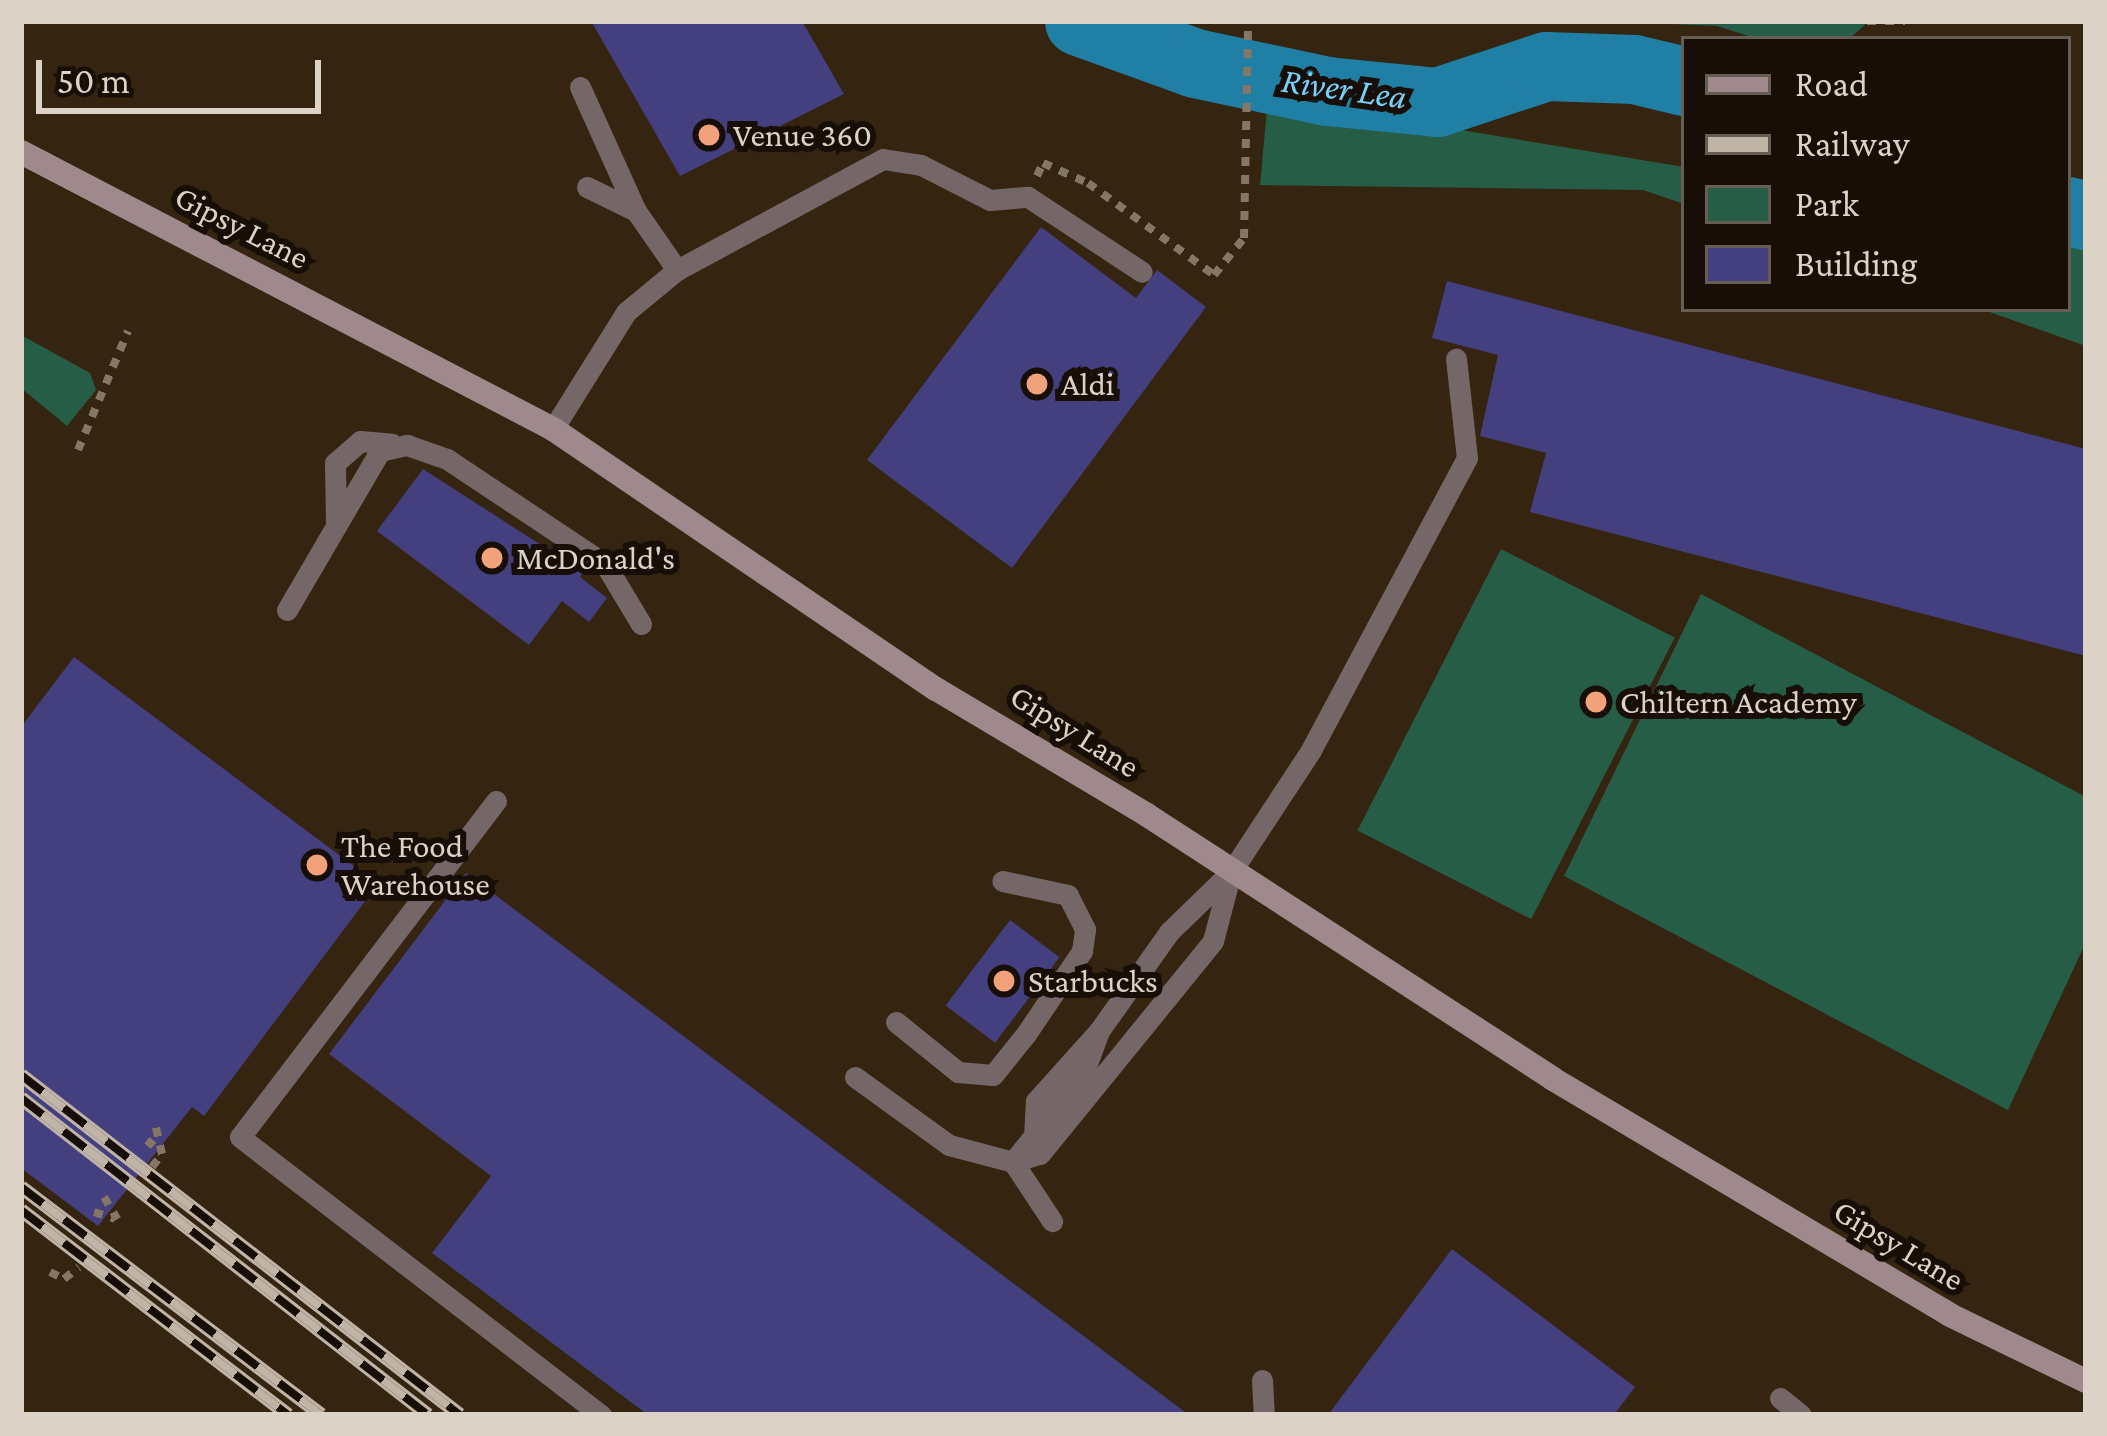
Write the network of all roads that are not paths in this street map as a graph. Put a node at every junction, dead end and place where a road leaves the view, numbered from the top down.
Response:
1 (580, 87) dead end
2 (21, 152) edge
3 (587, 187) dead end
4 (637, 211) junction
5 (677, 270) junction
6 (1142, 272) dead end
7 (1456, 359) dead end
8 (553, 429) junction
9 (407, 446) junction
10 (337, 522) junction
11 (286, 610) dead end
12 (641, 624) dead end
13 (496, 801) dead end
14 (1232, 872) junction
15 (1001, 881) dead end
16 (896, 1022) dead end
17 (855, 1077) dead end
18 (1013, 1162) junction
19 (1052, 1221) dead end
20 (1262, 1381) dead end
21 (2086, 1381) edge
22 (1780, 1398) dead end
23 (601, 1415) edge
24 (1264, 1415) edge
25 (1801, 1415) edge

1 - 4 lane
2 - 8 main road, Gipsy Lane
3 - 4 lane
4 - 5 lane
5 - 6 lane
5 - 8 lane
7 - 14 lane
8 - 14 main road, Gipsy Lane
9 - 10 lane
9 - 10 lane
9 - 12 lane
10 - 11 lane
13 - 23 lane
14 - 18 lane
14 - 18 lane
14 - 21 main road, Gipsy Lane
15 - 16 lane
17 - 18 lane
18 - 19 lane
20 - 24 lane
22 - 25 lane

